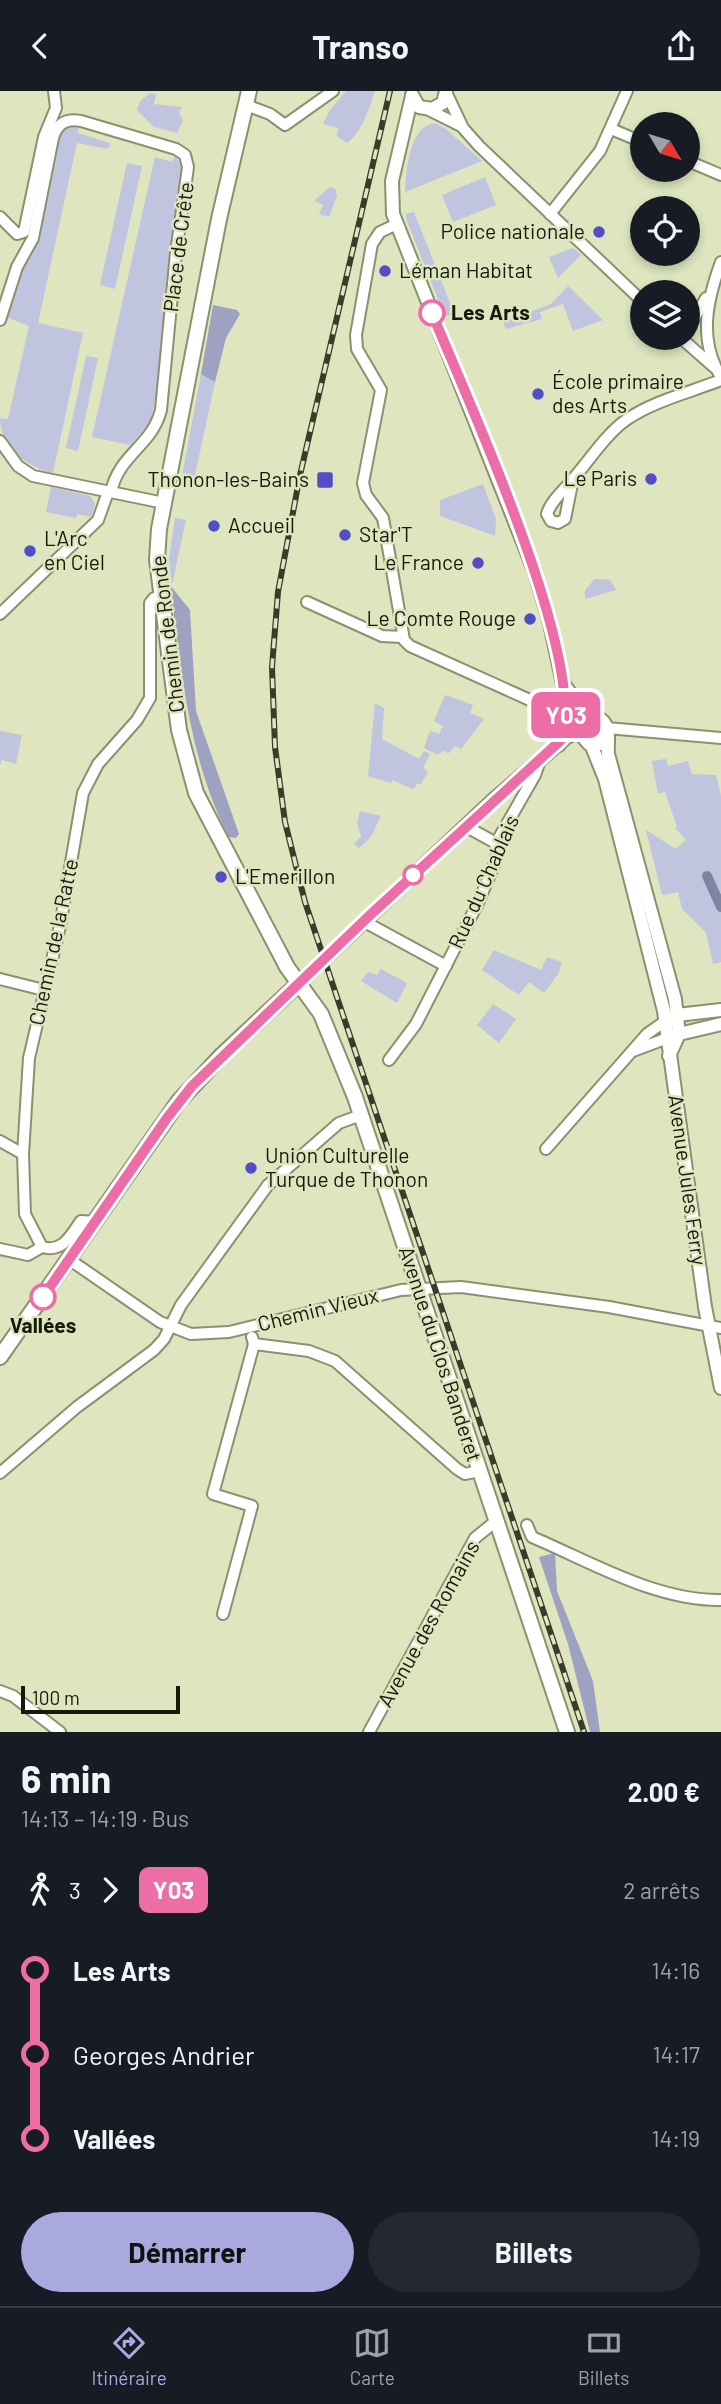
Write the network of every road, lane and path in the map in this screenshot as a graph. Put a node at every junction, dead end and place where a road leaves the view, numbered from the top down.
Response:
1 (333, 91) edge
2 (627, 91) edge
3 (54, 92) edge
4 (446, 92) edge
5 (412, 94) edge
6 (248, 98) edge
7 (428, 110) junction
8 (463, 128) junction
9 (611, 129) junction
10 (403, 136) junction
11 (630, 137) edge
12 (700, 166) edge
13 (721, 175) edge
14 (550, 214) junction
15 (0, 217) edge
16 (397, 224) junction
17 (721, 262) edge
18 (713, 286) junction
19 (630, 291) edge
20 (700, 308) edge
21 (0, 320) edge
22 (693, 350) edge
23 (719, 375) edge
24 (0, 441) edge
25 (573, 479) dead end
26 (109, 492) junction
27 (164, 503) junction
28 (162, 596) junction
29 (307, 602) dead end
30 (3, 606) edge
31 (403, 637) junction
32 (563, 683) junction
33 (567, 702) junction
34 (597, 719) junction
35 (607, 732) junction
36 (585, 736) junction
37 (721, 738) edge
38 (559, 745) junction
39 (540, 761) junction
40 (466, 826) junction
41 (496, 843) junction
42 (632, 865) junction
43 (363, 922) junction
44 (446, 966) junction
45 (0, 979) edge
46 (298, 984) junction
47 (44, 991) junction
48 (721, 1010) edge
49 (671, 1017) junction
50 (721, 1024) edge
51 (673, 1037) junction
52 (633, 1051) junction
53 (390, 1060) dead end
54 (361, 1115) junction
55 (0, 1141) edge
56 (546, 1149) dead end
57 (23, 1154) junction
58 (94, 1223) junction
59 (42, 1247) junction
60 (0, 1249) edge
61 (70, 1260) junction
62 (418, 1290) junction
63 (169, 1327) junction
64 (249, 1328) junction
65 (716, 1328) edge
66 (254, 1343) junction
67 (0, 1357) edge
68 (721, 1388) edge
69 (479, 1471) junction
70 (0, 1473) edge
71 (496, 1521) junction
72 (527, 1525) dead end
73 (721, 1599) edge
74 (223, 1614) dead end
75 (0, 1691) edge
76 (60, 1732) edge
77 (369, 1732) edge
78 (567, 1732) edge

1 - 6 street
2 - 9 street
3 - 15 street
4 - 7 street
4 - 8 street
5 - 7 street
5 - 10 street
6 - 27 main road, Chemin de Ronde
7 - 8 street
7 - 10 street
8 - 14 street
9 - 11 street
9 - 14 street
10 - 16 street
12 - 13 street
14 - 19 street
16 - 31 street
16 - 32 street
17 - 18 street
18 - 20 street
18 - 23 street
21 - 26 street, Place de Crête
22 - 23 street
23 - 25 street
24 - 26 street
26 - 27 street
26 - 30 street
27 - 28 main road, Chemin de Ronde
28 - 46 main road, Chemin de Ronde
28 - 47 street, Chemin de la Ratte
29 - 31 street
31 - 33 street
32 - 33 street
32 - 34 street
33 - 36 street
33 - 38 street
34 - 35 street
34 - 36 street
35 - 36 street
35 - 37 street
35 - 42 street
36 - 38 street
36 - 42 street
38 - 39 street
39 - 40 street
39 - 41 street, Rue du Chablais
40 - 41 street
40 - 43 street
41 - 44 street, Rue du Chablais
42 - 49 street
43 - 44 street, Rue du Chablais
43 - 46 street
44 - 53 street, Rue du Chablais
45 - 47 street
46 - 54 main road, Avenue du Clos Banderet
46 - 58 main road
47 - 57 street, Chemin de la Ratte
48 - 49 street
49 - 51 street
49 - 52 street
50 - 51 street
51 - 52 street
51 - 65 street, Avenue Jules Ferry
52 - 56 street
54 - 62 main road, Avenue du Clos Banderet
54 - 63 street
55 - 57 street
57 - 59 street, Chemin de la Ratte
58 - 59 street
58 - 61 main road
59 - 60 street
61 - 63 street, Chemin Vieux
61 - 67 main road
62 - 64 street, Chemin Vieux
62 - 65 street, Chemin Vieux
62 - 69 main road, Avenue du Clos Banderet
63 - 64 street, Chemin Vieux
63 - 70 street
64 - 66 street
65 - 68 street, Avenue Jules Ferry
66 - 69 street
66 - 74 street
69 - 71 main road, Avenue du Clos Banderet
71 - 77 street, Avenue des Romains
71 - 78 main road, Avenue du Clos Banderet
72 - 73 street
75 - 76 street

